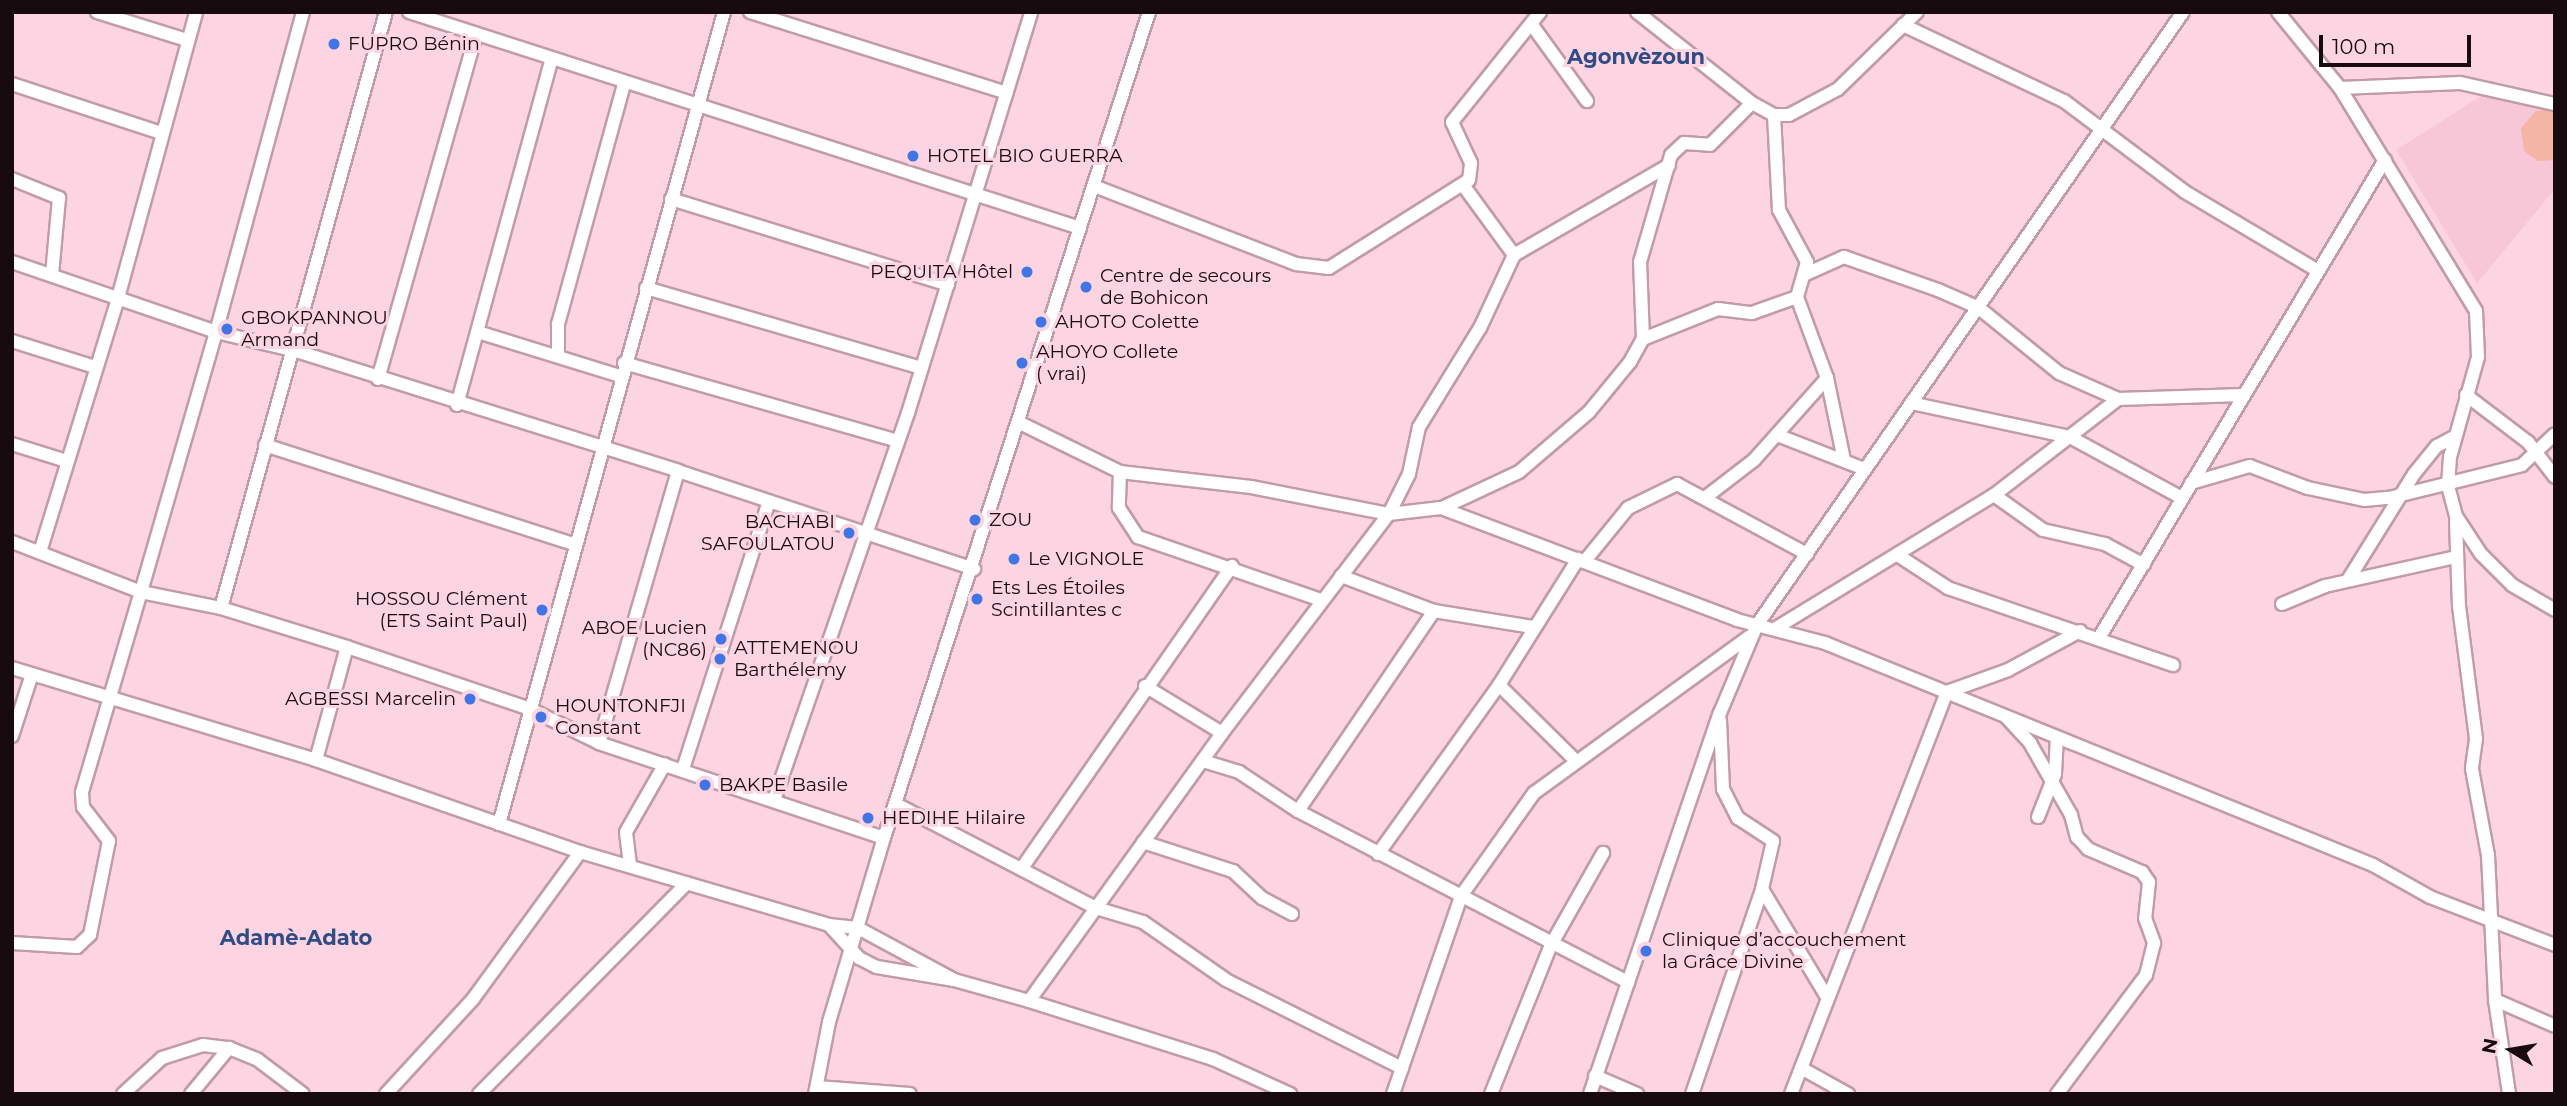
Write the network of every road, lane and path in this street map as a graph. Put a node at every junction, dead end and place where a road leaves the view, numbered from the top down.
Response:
1 (97, 12) edge
2 (196, 12) edge
3 (303, 12) edge
4 (386, 12) edge
5 (409, 12) edge
6 (723, 12) edge
7 (750, 12) edge
8 (1031, 12) edge
9 (1149, 12) edge
10 (1540, 12) edge
11 (1637, 12) edge
12 (1917, 12) edge
13 (2183, 12) edge
14 (2278, 12) edge
15 (1532, 25) junction
16 (1903, 25) junction
17 (476, 36) junction
18 (187, 40) junction
19 (551, 62) junction
20 (12, 84) edge
21 (624, 84) junction
22 (2340, 88) junction
23 (1007, 93) junction
24 (1587, 101) dead end
25 (1752, 103) junction
26 (2555, 104) edge
27 (696, 106) junction
28 (1774, 115) junction
29 (2105, 132) junction
30 (161, 133) junction
31 (2385, 160) junction
32 (1669, 164) junction
33 (12, 179) edge
34 (1464, 185) junction
35 (1094, 186) junction
36 (978, 194) junction
37 (671, 199) junction
38 (1080, 228) junction
39 (1514, 255) junction
40 (12, 262) edge
41 (2318, 271) junction
42 (1806, 274) junction
43 (52, 275) junction
44 (948, 285) junction
45 (646, 288) junction
46 (1797, 297) junction
47 (118, 298) junction
48 (1979, 308) junction
49 (216, 332) junction
50 (481, 333) junction
51 (1643, 339) junction
52 (12, 341) edge
53 (293, 350) junction
54 (558, 356) junction
55 (624, 363) junction
56 (95, 367) junction
57 (922, 368) junction
58 (620, 376) junction
59 (1827, 378) junction
60 (378, 379) junction
61 (2243, 395) junction
62 (2466, 395) junction
63 (2118, 399) junction
64 (1911, 403) junction
65 (457, 405) junction
66 (1018, 422) junction
67 (2555, 434) edge
68 (1777, 435) junction
69 (2070, 437) junction
70 (2454, 437) junction
71 (898, 441) junction
72 (12, 444) edge
73 (265, 445) junction
74 (601, 446) junction
75 (2538, 454) junction
76 (1844, 460) junction
77 (67, 461) junction
78 (1864, 469) junction
79 (678, 471) junction
80 (1120, 472) junction
81 (2555, 477) edge
82 (2191, 483) junction
83 (2448, 486) junction
84 (1994, 495) junction
85 (2399, 496) junction
86 (1706, 497) junction
87 (2182, 498) junction
88 (769, 501) junction
89 (1441, 508) junction
90 (1389, 514) junction
91 (2456, 516) junction
92 (868, 533) junction
93 (12, 542) edge
94 (573, 544) junction
95 (40, 552) junction
96 (1807, 554) junction
97 (1899, 556) junction
98 (2456, 557) junction
99 (1581, 560) junction
100 (2144, 565) junction
101 (1232, 566) junction
102 (974, 569) junction
103 (1341, 576) junction
104 (2348, 581) junction
105 (141, 592) junction
106 (1321, 600) junction
107 (2281, 604) dead end
108 (221, 608) junction
109 (2555, 610) edge
110 (1434, 611) junction
111 (1534, 627) junction
112 (1776, 628) junction
113 (1754, 630) junction
114 (2080, 631) junction
115 (2099, 638) junction
116 (347, 647) junction
117 (2173, 665) dead end
118 (12, 668) edge
119 (32, 674) junction
120 (1499, 685) junction
121 (1146, 686) junction
122 (1947, 692) junction
123 (110, 701) junction
124 (530, 709) junction
125 (1720, 713) junction
126 (2004, 715) junction
127 (1222, 733) junction
128 (12, 736) edge
129 (2057, 738) junction
130 (599, 743) junction
131 (316, 760) junction
132 (1574, 760) junction
133 (1203, 761) junction
134 (665, 764) junction
135 (684, 769) junction
136 (2052, 784) junction
137 (774, 800) junction
138 (896, 804) junction
139 (1298, 811) junction
140 (2038, 817) dead end
141 (499, 824) junction
142 (884, 838) junction
143 (1143, 842) junction
144 (580, 852) junction
145 (1603, 853) dead end
146 (1378, 854) junction
147 (630, 865) junction
148 (1022, 867) junction
149 (687, 883) junction
150 (1762, 889) junction
151 (1461, 897) junction
152 (1096, 908) junction
153 (1292, 914) dead end
154 (829, 925) junction
155 (2493, 925) junction
156 (858, 928) junction
157 (12, 943) edge
158 (1551, 945) junction
159 (2555, 945) edge
160 (851, 949) junction
161 (954, 980) junction
162 (1628, 982) junction
163 (1827, 997) junction
164 (2495, 1000) junction
165 (1029, 1001) junction
166 (2555, 1026) edge
167 (229, 1048) junction
168 (1402, 1068) junction
169 (1801, 1068) junction
170 (1595, 1076) junction
171 (816, 1090) edge
172 (839, 1091) edge
173 (123, 1094) edge
174 (191, 1094) edge
175 (303, 1094) edge
176 (386, 1094) edge
177 (479, 1094) edge
178 (910, 1094) edge
179 (1290, 1094) edge
180 (1393, 1094) edge
181 (1492, 1094) edge
182 (1590, 1094) edge
183 (1637, 1094) edge
184 (1692, 1094) edge
185 (1791, 1094) edge
186 (1848, 1094) edge
187 (2057, 1094) edge
188 (2509, 1094) edge

1 - 18 street
2 - 18 street
3 - 49 street
4 - 53 street
5 - 17 street
6 - 27 street
7 - 23 street
8 - 23 street
9 - 35 street
10 - 15 street
11 - 25 street
12 - 16 street
13 - 29 street
14 - 22 street
15 - 24 street
15 - 34 street
16 - 28 street
16 - 29 street
17 - 19 street
17 - 60 street
18 - 30 street
19 - 21 street
19 - 50 street
20 - 30 street
21 - 27 street
21 - 54 street
22 - 26 street
22 - 31 street
23 - 36 street
25 - 28 street
25 - 32 street
27 - 36 street
27 - 37 street
28 - 42 street
29 - 41 street
29 - 48 street
30 - 47 street
31 - 41 street
31 - 62 street
32 - 39 street
32 - 51 street
33 - 43 street
34 - 35 street
34 - 39 street
35 - 38 street
36 - 38 street
36 - 44 street
37 - 44 street
37 - 45 street
38 - 66 street
39 - 90 street
40 - 43 street
41 - 61 street
42 - 46 street
42 - 48 street
43 - 47 street
44 - 57 street
45 - 55 street
45 - 57 street
46 - 51 street
46 - 59 street
47 - 49 street
47 - 56 street
48 - 63 street
48 - 64 street
49 - 53 street
49 - 105 street
50 - 54 street
50 - 65 street
51 - 89 street
52 - 56 street
53 - 60 street
53 - 73 street
54 - 58 street
55 - 58 street
55 - 71 street
56 - 77 street
57 - 71 street
58 - 74 street
59 - 68 street
59 - 76 street
60 - 65 street
61 - 63 street
61 - 82 street
62 - 70 street
62 - 75 street
63 - 69 street
64 - 69 street
64 - 78 street
65 - 74 street
66 - 80 street
66 - 102 street
67 - 75 street
68 - 76 street
68 - 86 street
69 - 84 street
69 - 87 street
70 - 83 street
70 - 85 street
71 - 92 street
72 - 77 street
73 - 94 street
73 - 108 street
74 - 79 street
74 - 94 street
75 - 81 street
75 - 83 street
76 - 78 street
77 - 95 street
78 - 96 street
79 - 88 street
79 - 130 street
80 - 90 street
80 - 101 street
82 - 85 street
82 - 87 street
83 - 85 street
83 - 91 street
84 - 97 street
84 - 100 street
85 - 104 street
86 - 96 street
86 - 99 street
87 - 100 street
88 - 92 street
88 - 135 street
89 - 90 street
89 - 99 street
90 - 103 street
91 - 98 street
91 - 109 street
92 - 102 street
92 - 137 street
93 - 95 street
94 - 124 street
95 - 105 street
96 - 113 street
97 - 112 street
97 - 114 street
98 - 104 street
98 - 155 street
99 - 111 street
99 - 113 street
100 - 115 street
101 - 106 street
101 - 121 street
102 - 138 street
103 - 106 street
103 - 110 street
104 - 107 street
105 - 108 street
105 - 123 street
106 - 127 street
108 - 116 street
110 - 111 street
110 - 139 street
111 - 120 street
112 - 113 street
112 - 122 street
113 - 125 street
113 - 132 street
114 - 115 street
114 - 122 street
115 - 117 street
116 - 124 street
116 - 131 street
118 - 119 street
119 - 123 street
119 - 128 street
120 - 132 street
120 - 146 street
121 - 127 street
121 - 148 street
122 - 126 street
122 - 163 street
123 - 131 street
123 - 157 street
124 - 130 street
124 - 141 street
125 - 150 street
125 - 162 street
126 - 129 street
126 - 136 street
127 - 133 street
129 - 136 street
129 - 155 street
130 - 134 street
131 - 141 street
132 - 151 street
133 - 139 street
133 - 143 street
134 - 135 street
134 - 147 street
135 - 137 street
136 - 140 street
136 - 187 street
137 - 142 street
138 - 142 street
138 - 148 street
139 - 146 street
141 - 144 street
142 - 156 street
143 - 152 street
143 - 153 street
144 - 147 street
144 - 176 street
145 - 158 street
146 - 151 street
147 - 149 street
148 - 152 street
149 - 154 street
149 - 177 street
150 - 163 street
150 - 184 street
151 - 158 street
151 - 168 street
152 - 165 street
152 - 168 street
154 - 156 street
154 - 160 street
155 - 159 street
155 - 164 street
156 - 160 street
156 - 161 street
158 - 162 street
158 - 181 street
160 - 161 street
160 - 171 street
161 - 165 street
162 - 170 street
163 - 169 street
164 - 166 street
164 - 188 street
165 - 179 street
167 - 173 street
167 - 174 street
167 - 175 street
168 - 180 street
169 - 185 street
169 - 186 street
170 - 182 street
170 - 183 street
171 - 172 street
172 - 178 street

